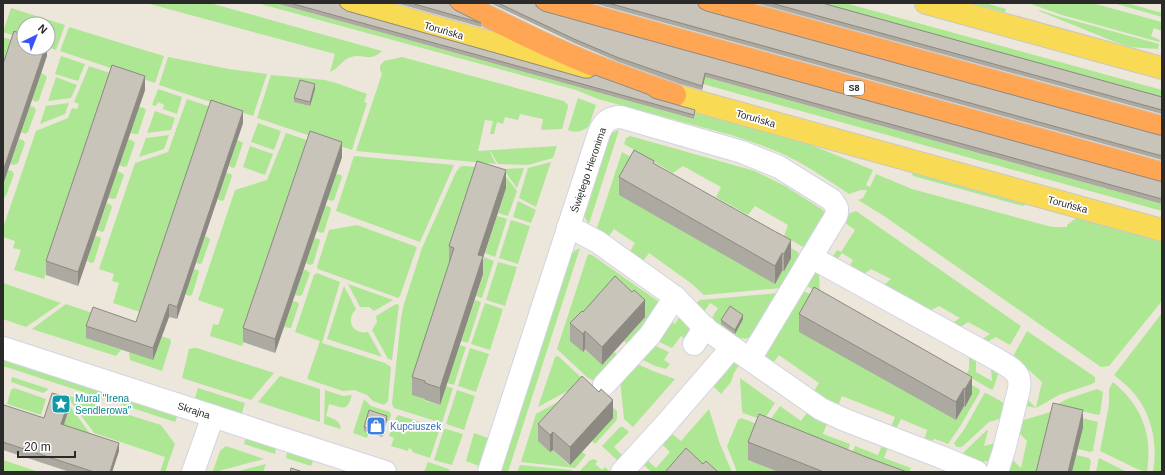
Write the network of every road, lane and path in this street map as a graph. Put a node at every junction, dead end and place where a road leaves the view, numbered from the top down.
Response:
1 (350, 3) edge
2 (461, 3) edge
3 (546, 3) edge
4 (710, 3) edge
5 (926, 3) edge
6 (1162, 68) edge
7 (675, 95) junction
8 (1162, 127) edge
9 (1162, 173) edge
10 (568, 228) junction
11 (1162, 230) edge
12 (816, 248) junction
13 (675, 297) junction
14 (732, 347) junction
15 (3, 348) edge
16 (750, 359) junction
17 (604, 385) dead end
18 (213, 416) junction
19 (193, 472) edge
20 (385, 472) edge
21 (489, 472) edge
22 (622, 472) edge
23 (977, 472) edge
24 (997, 472) edge

1 - 7 main road, Toruńska
2 - 7 highway
3 - 9 highway, S8
4 - 8 highway
5 - 6 main road
7 - 11 main road, Toruńska
10 - 12 street, Świętego Hieronima
10 - 13 street
10 - 21 street, Świętego Hieronima
12 - 16 street, Świętego Hieronima
12 - 24 street
13 - 14 street
13 - 17 street
14 - 16 street
14 - 22 street
15 - 18 street, Skrajna
16 - 23 street
18 - 19 street
18 - 20 street, Skrajna

